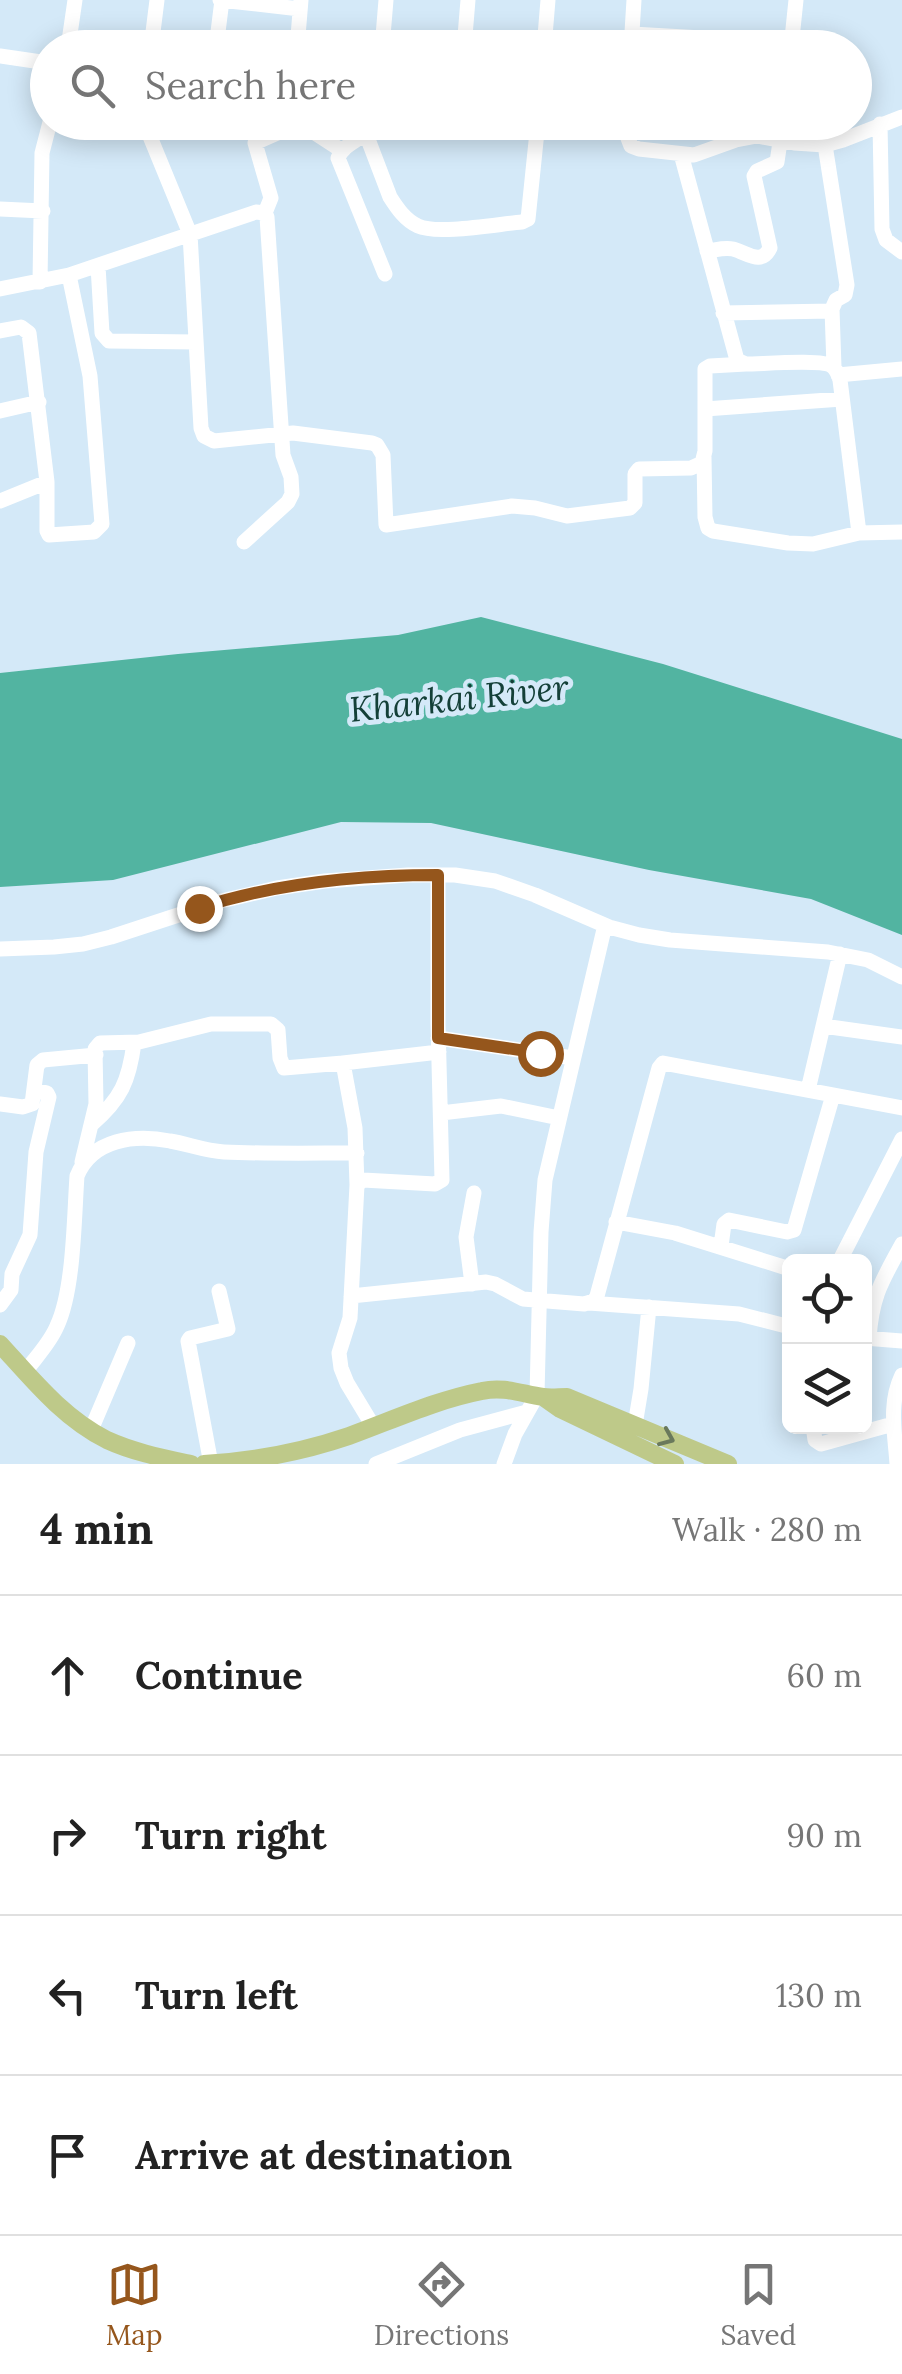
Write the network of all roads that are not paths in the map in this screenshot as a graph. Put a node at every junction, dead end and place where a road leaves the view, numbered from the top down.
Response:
1 (75, 0) edge
2 (157, 0) edge
3 (221, 0) edge
4 (386, 0) edge
5 (468, 0) edge
6 (548, 0) edge
7 (634, 0) edge
8 (796, 0) edge
9 (301, 4) edge
10 (71, 30) edge
11 (153, 30) edge
12 (218, 30) edge
13 (299, 30) edge
14 (384, 30) edge
15 (466, 30) edge
16 (546, 30) edge
17 (633, 30) edge
18 (793, 30) edge
19 (0, 56) edge
20 (30, 60) edge
21 (902, 116) edge
22 (880, 124) junction
23 (872, 127) edge
24 (45, 140) edge
25 (150, 140) edge
26 (261, 140) edge
27 (325, 140) edge
28 (354, 140) edge
29 (373, 140) edge
30 (536, 140) edge
31 (629, 140) edge
32 (739, 140) edge
33 (776, 140) edge
34 (843, 140) edge
35 (781, 141) junction
36 (825, 145) junction
37 (341, 150) junction
38 (681, 154) junction
39 (0, 208) edge
40 (43, 212) junction
41 (265, 213) junction
42 (190, 234) junction
43 (707, 252) junction
44 (902, 252) edge
45 (98, 266) junction
46 (385, 274) dead end
47 (69, 275) junction
48 (40, 282) junction
49 (0, 289) edge
50 (832, 312) junction
51 (723, 314) junction
52 (0, 331) edge
53 (196, 342) junction
54 (746, 364) junction
55 (902, 370) edge
56 (836, 371) junction
57 (842, 399) junction
58 (39, 402) junction
59 (705, 409) junction
60 (0, 411) edge
61 (282, 433) junction
62 (704, 457) junction
63 (47, 482) junction
64 (0, 501) edge
65 (902, 532) edge
66 (859, 533) junction
67 (244, 542) dead end
68 (438, 875) junction
69 (605, 925) junction
70 (0, 949) edge
71 (840, 954) junction
72 (902, 977) edge
73 (823, 1026) junction
74 (902, 1037) edge
75 (134, 1043) junction
76 (439, 1045) junction
77 (96, 1055) junction
78 (573, 1058) junction
79 (343, 1063) junction
80 (35, 1090) junction
81 (808, 1090) junction
82 (833, 1095) junction
83 (0, 1104) edge
84 (902, 1108) edge
85 (441, 1113) junction
86 (559, 1118) junction
87 (92, 1124) junction
88 (901, 1145) edge
89 (357, 1153) junction
90 (82, 1166) junction
91 (357, 1185) junction
92 (474, 1193) dead end
93 (616, 1222) junction
94 (902, 1244) edge
95 (721, 1246) junction
96 (843, 1254) edge
97 (782, 1266) edge
98 (472, 1284) junction
99 (218, 1290) dead end
100 (351, 1296) junction
101 (540, 1300) junction
102 (589, 1303) junction
103 (0, 1305) edge
104 (872, 1306) edge
105 (648, 1308) junction
106 (782, 1325) edge
107 (872, 1338) edge
108 (902, 1341) edge
109 (128, 1343) dead end
110 (0, 1344) edge
111 (25, 1372) junction
112 (902, 1375) edge
113 (540, 1396) junction
114 (526, 1412) junction
115 (893, 1424) junction
116 (635, 1425) junction
117 (373, 1426) junction
118 (91, 1430) junction
119 (460, 1430) junction
120 (872, 1430) edge
121 (515, 1434) junction
122 (814, 1434) edge
123 (857, 1434) edge
124 (665, 1462) edge
125 (191, 1464) edge
126 (208, 1464) edge
127 (376, 1464) edge
128 (504, 1464) edge
129 (728, 1464) edge
130 (897, 1464) edge

1 - 10 street
2 - 11 street
3 - 9 street
3 - 12 street
4 - 14 street
5 - 15 street
6 - 16 street
7 - 17 street
8 - 18 street
9 - 13 street
19 - 20 street
21 - 22 street
22 - 23 street
22 - 44 street
24 - 40 street
25 - 42 street
26 - 41 street
27 - 37 street
28 - 37 street
29 - 30 street
31 - 38 street
32 - 38 street
33 - 35 street
34 - 36 street
35 - 36 street
35 - 43 street
36 - 50 street
37 - 46 street
38 - 43 street
39 - 40 street
40 - 48 street
41 - 42 street
41 - 61 street
42 - 45 street
42 - 53 street
43 - 51 street
45 - 47 street
45 - 53 street
47 - 48 street
47 - 63 street
48 - 49 street
50 - 51 street
50 - 56 street
51 - 54 street
52 - 58 street
53 - 61 street
54 - 56 street
54 - 59 street
55 - 56 street
56 - 57 street
57 - 59 street
57 - 66 street
58 - 60 street
58 - 63 street
59 - 62 street
61 - 62 street
61 - 67 street
62 - 66 street
63 - 64 street
65 - 66 street
68 - 69 street
68 - 70 street
68 - 76 street
69 - 71 street
69 - 78 street
71 - 72 street
71 - 73 street
73 - 74 street
73 - 81 street
75 - 77 street
75 - 79 street
75 - 87 street
76 - 78 street
76 - 79 street
76 - 85 street
77 - 80 street
77 - 87 street
78 - 86 street
79 - 89 street
80 - 83 street
80 - 103 street
81 - 82 street
81 - 93 street
82 - 84 street
82 - 95 street
85 - 86 street
85 - 91 street
86 - 101 street
87 - 90 street
88 - 96 street
89 - 90 street
89 - 91 street
90 - 111 street
91 - 100 street
92 - 98 street
93 - 95 street
93 - 102 street
94 - 104 street
95 - 97 street
98 - 100 street
98 - 101 street
99 - 126 street
100 - 117 street
101 - 102 street
101 - 113 street
102 - 105 street
105 - 106 street
105 - 116 street
107 - 108 street
109 - 118 street
110 - 111 main road
111 - 118 main road
112 - 115 street
113 - 114 street
113 - 116 main road
113 - 117 main road
113 - 124 main road
114 - 119 street
114 - 121 street
115 - 120 street
115 - 130 street
116 -> 129 main road
117 - 126 main road
118 - 125 main road
119 - 121 street
119 - 127 street
121 - 128 street
122 - 123 street

